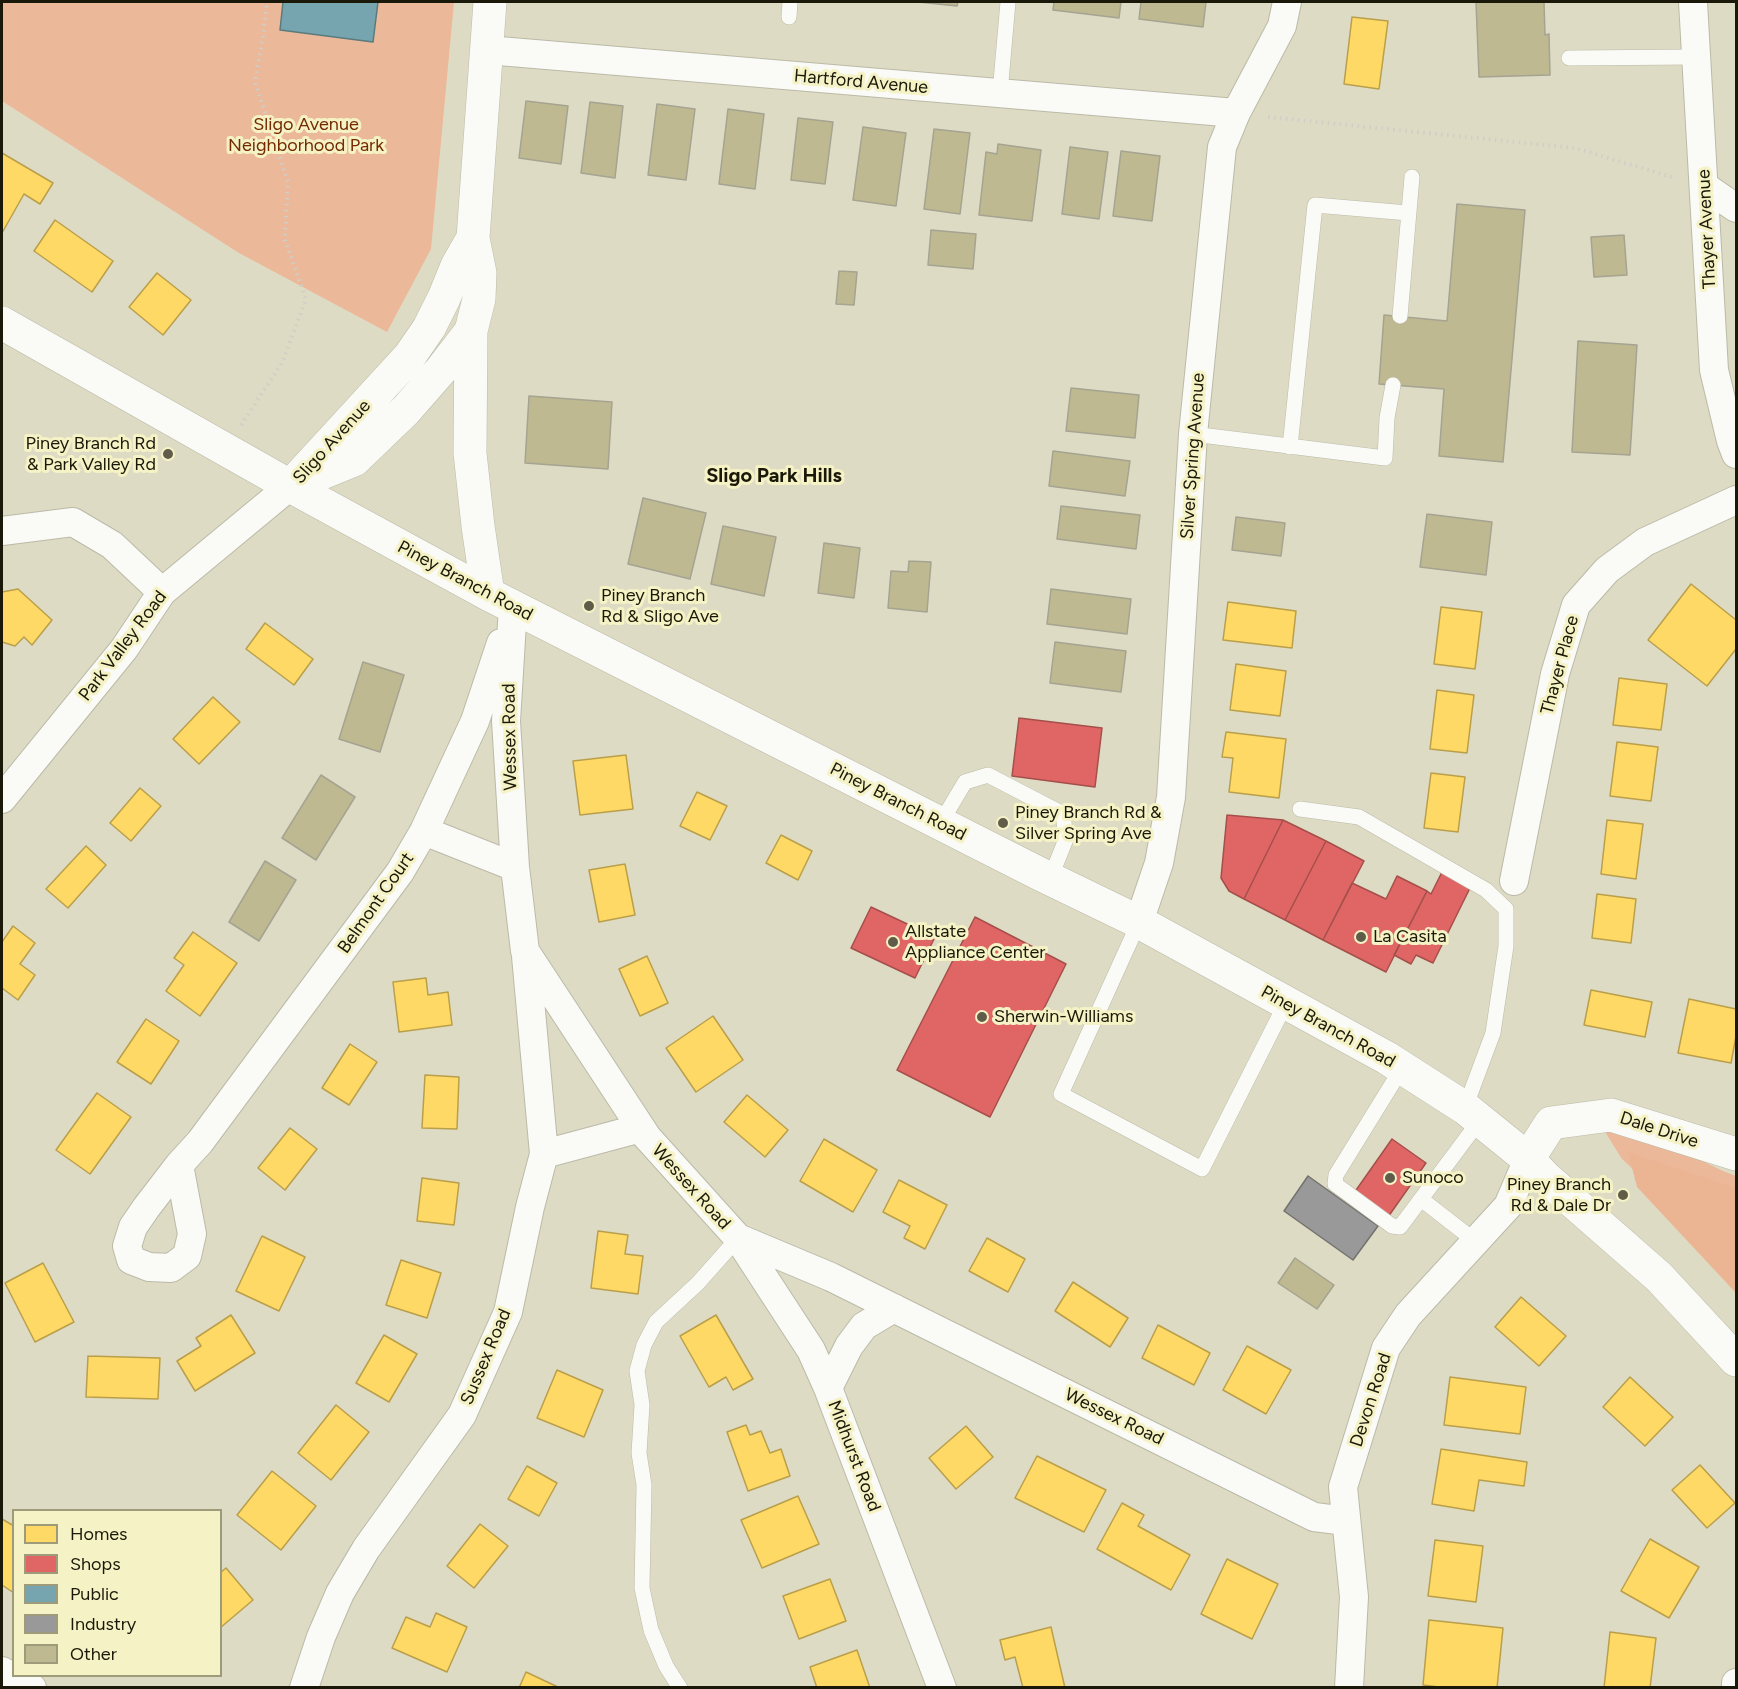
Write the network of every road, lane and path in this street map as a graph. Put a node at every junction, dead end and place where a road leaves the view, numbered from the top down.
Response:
1 (267, 2) edge
2 (490, 2) edge
3 (1008, 2) edge
4 (1287, 2) edge
5 (1693, 2) edge
6 (487, 50) junction
7 (1696, 57) junction
8 (1569, 58) dead end
9 (1000, 93) junction
10 (1236, 113) junction
11 (1412, 177) dead end
12 (1704, 186) junction
13 (1737, 207) edge
14 (1408, 213) junction
15 (473, 238) junction
16 (1400, 316) dead end
17 (2, 323) edge
18 (471, 331) junction
19 (1393, 385) dead end
20 (1193, 434) junction
21 (1290, 447) junction
22 (227, 451) junction
23 (1737, 454) edge
24 (290, 486) junction
25 (1737, 500) edge
26 (2, 531) edge
27 (162, 592) junction
28 (501, 601) junction
29 (2, 799) edge
30 (1300, 809) dead end
31 (940, 824) junction
32 (424, 831) junction
33 (515, 867) junction
34 (1050, 879) junction
35 (1514, 880) dead end
36 (1139, 922) junction
37 (525, 951) junction
38 (1286, 1003) junction
39 (1402, 1068) junction
40 (1472, 1114) junction
41 (641, 1128) junction
42 (544, 1154) junction
43 (1737, 1154) edge
44 (1528, 1159) junction
45 (179, 1165) dead end
46 (1421, 1199) junction
47 (738, 1238) junction
48 (1475, 1241) junction
49 (894, 1308) junction
50 (1737, 1360) edge
51 (828, 1388) junction
52 (1346, 1521) junction
53 (13, 1677) edge
54 (1737, 1683) edge
55 (32, 1688) edge
56 (304, 1688) edge
57 (680, 1688) edge
58 (942, 1688) edge
59 (1349, 1688) edge
60 (1736, 1688) edge

1 - 22 path
2 - 6 main road, Sligo Avenue
3 - 9 lane
4 - 10 street, Silver Spring Avenue
5 - 7 street, Thayer Avenue
6 - 9 street, Hartford Avenue
6 - 15 main road, Sligo Avenue
7 - 8 lane
7 - 12 street, Thayer Avenue
9 - 10 street, Hartford Avenue
10 - 12 path
10 - 20 street, Silver Spring Avenue
11 - 14 lane
12 - 13 street
12 - 23 street, Thayer Avenue
14 - 16 lane
14 - 21 lane
15 - 18 main road, Sligo Avenue
15 - 24 main road, Sligo Avenue
17 - 22 main road, Piney Branch Road
18 - 24 main road, Sligo Avenue
18 - 28 main road
19 - 21 lane
20 - 21 lane
20 - 36 street, Silver Spring Avenue
22 - 24 main road, Piney Branch Road
24 - 27 street, Park Valley Road
24 - 28 main road, Piney Branch Road
25 - 35 street, Thayer Place
26 - 27 street
27 - 29 street, Park Valley Road
28 - 31 main road, Piney Branch Road
28 - 32 street, Belmont Court
28 - 33 street, Wessex Road
30 - 40 lane
31 - 34 main road, Piney Branch Road
31 - 34 lane
32 - 33 street
32 - 45 street, Belmont Court
33 - 37 street, Wessex Road
34 - 36 main road, Piney Branch Road
36 - 38 main road, Piney Branch Road
36 - 38 lane
37 - 41 street, Wessex Road
37 - 42 street, Sussex Road
38 - 39 main road, Piney Branch Road
39 - 40 main road, Piney Branch Road
39 - 46 lane
40 - 44 main road, Piney Branch Road
40 - 46 lane
41 - 42 street
41 - 47 street, Wessex Road
42 - 56 street, Sussex Road
43 - 44 main road, Dale Drive
44 - 48 street, Devon Road
44 - 50 main road, Piney Branch Road
46 - 48 lane
47 - 49 street, Wessex Road
47 - 51 street, Midhurst Road
47 - 57 lane
48 - 52 street, Devon Road
49 - 51 street
49 - 52 street, Wessex Road
51 - 58 street, Midhurst Road
52 - 59 street, Devon Road
53 - 55 street
54 - 60 street

